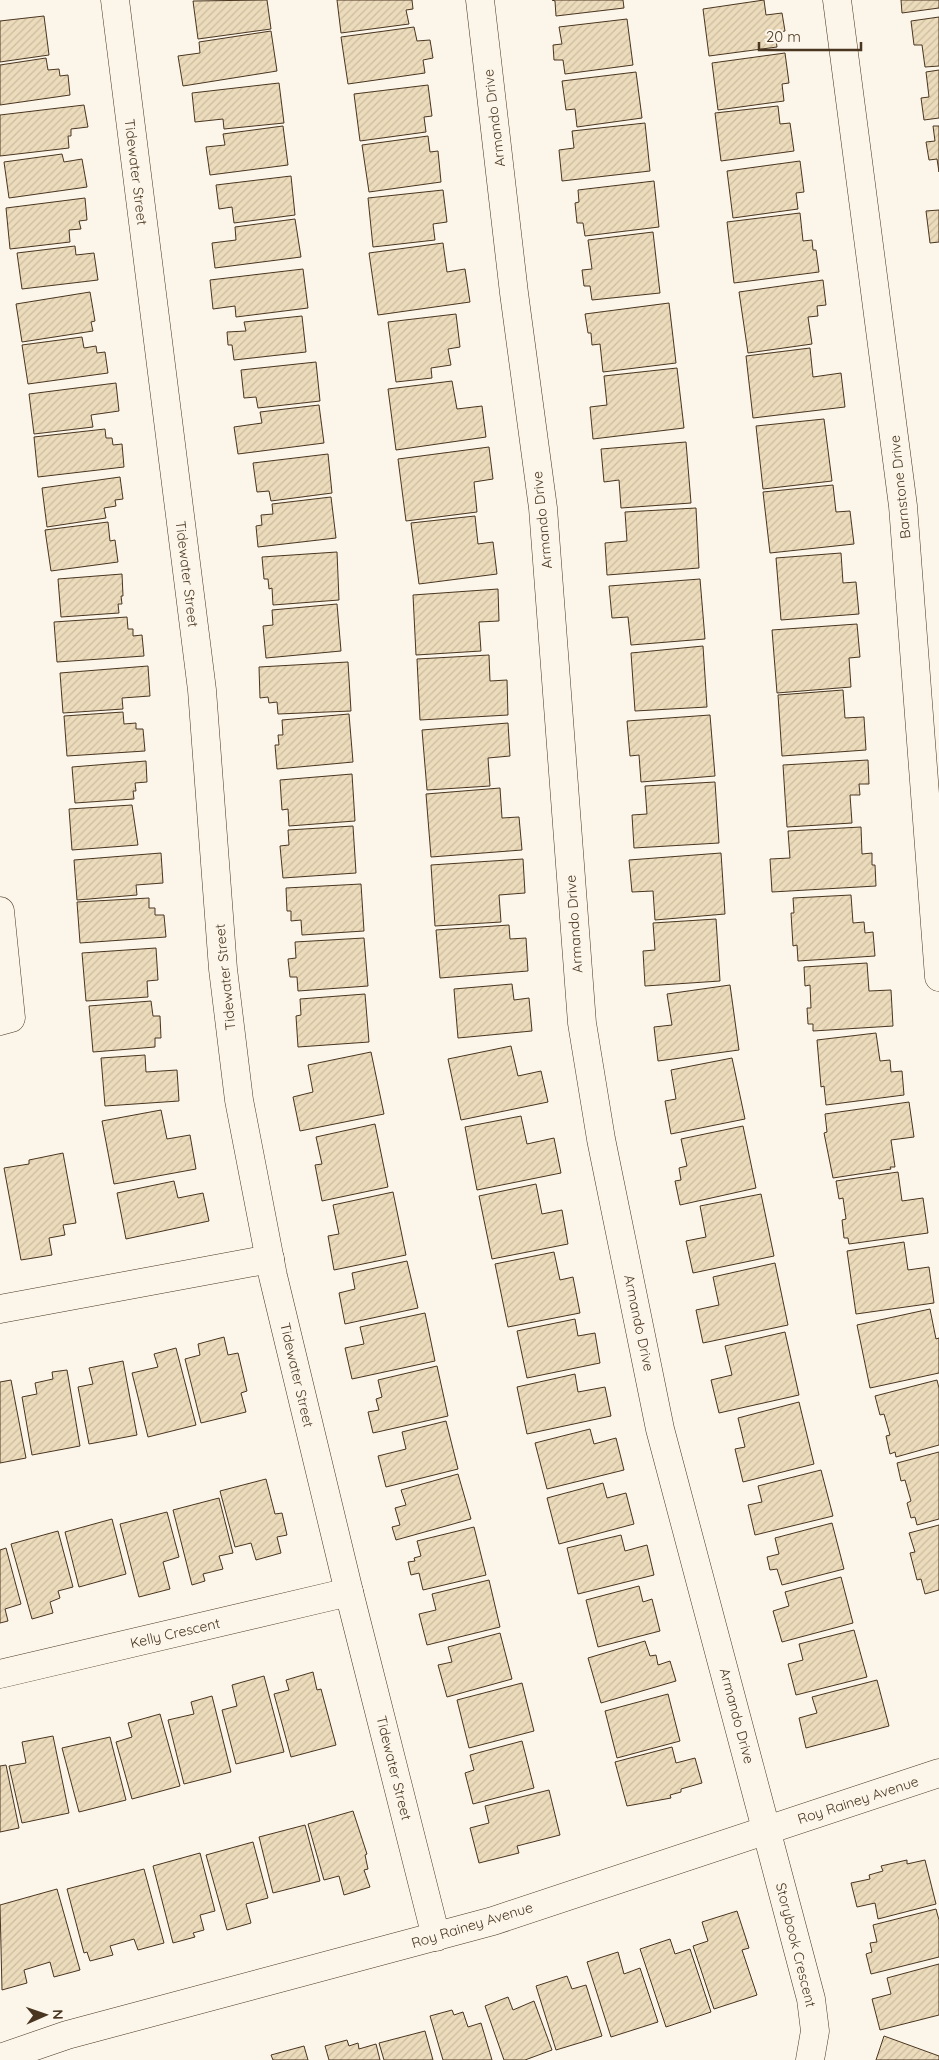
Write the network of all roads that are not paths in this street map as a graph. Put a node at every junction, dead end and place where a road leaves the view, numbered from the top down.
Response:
1 (114, 0) edge
2 (480, 0) edge
3 (837, 0) edge
4 (0, 911) edge
5 (939, 977) edge
6 (0, 1021) edge
7 (270, 1259) junction
8 (0, 1309) edge
9 (349, 1592) junction
10 (0, 1674) edge
11 (939, 1773) edge
12 (768, 1830) junction
13 (436, 1937) junction
14 (0, 2058) edge
15 (810, 2060) edge

1 - 7 street, Tidewater Street
2 - 12 street, Armando Drive
3 - 5 street, Barnstone Drive
4 - 6 street
7 - 8 street
7 - 9 street, Tidewater Street
9 - 10 street, Kelly Crescent
9 - 13 street, Tidewater Street
11 - 12 street, Roy Rainey Avenue
12 - 13 street, Roy Rainey Avenue
12 - 15 street, Storybook Crescent
13 - 14 street, Roy Rainey Avenue

